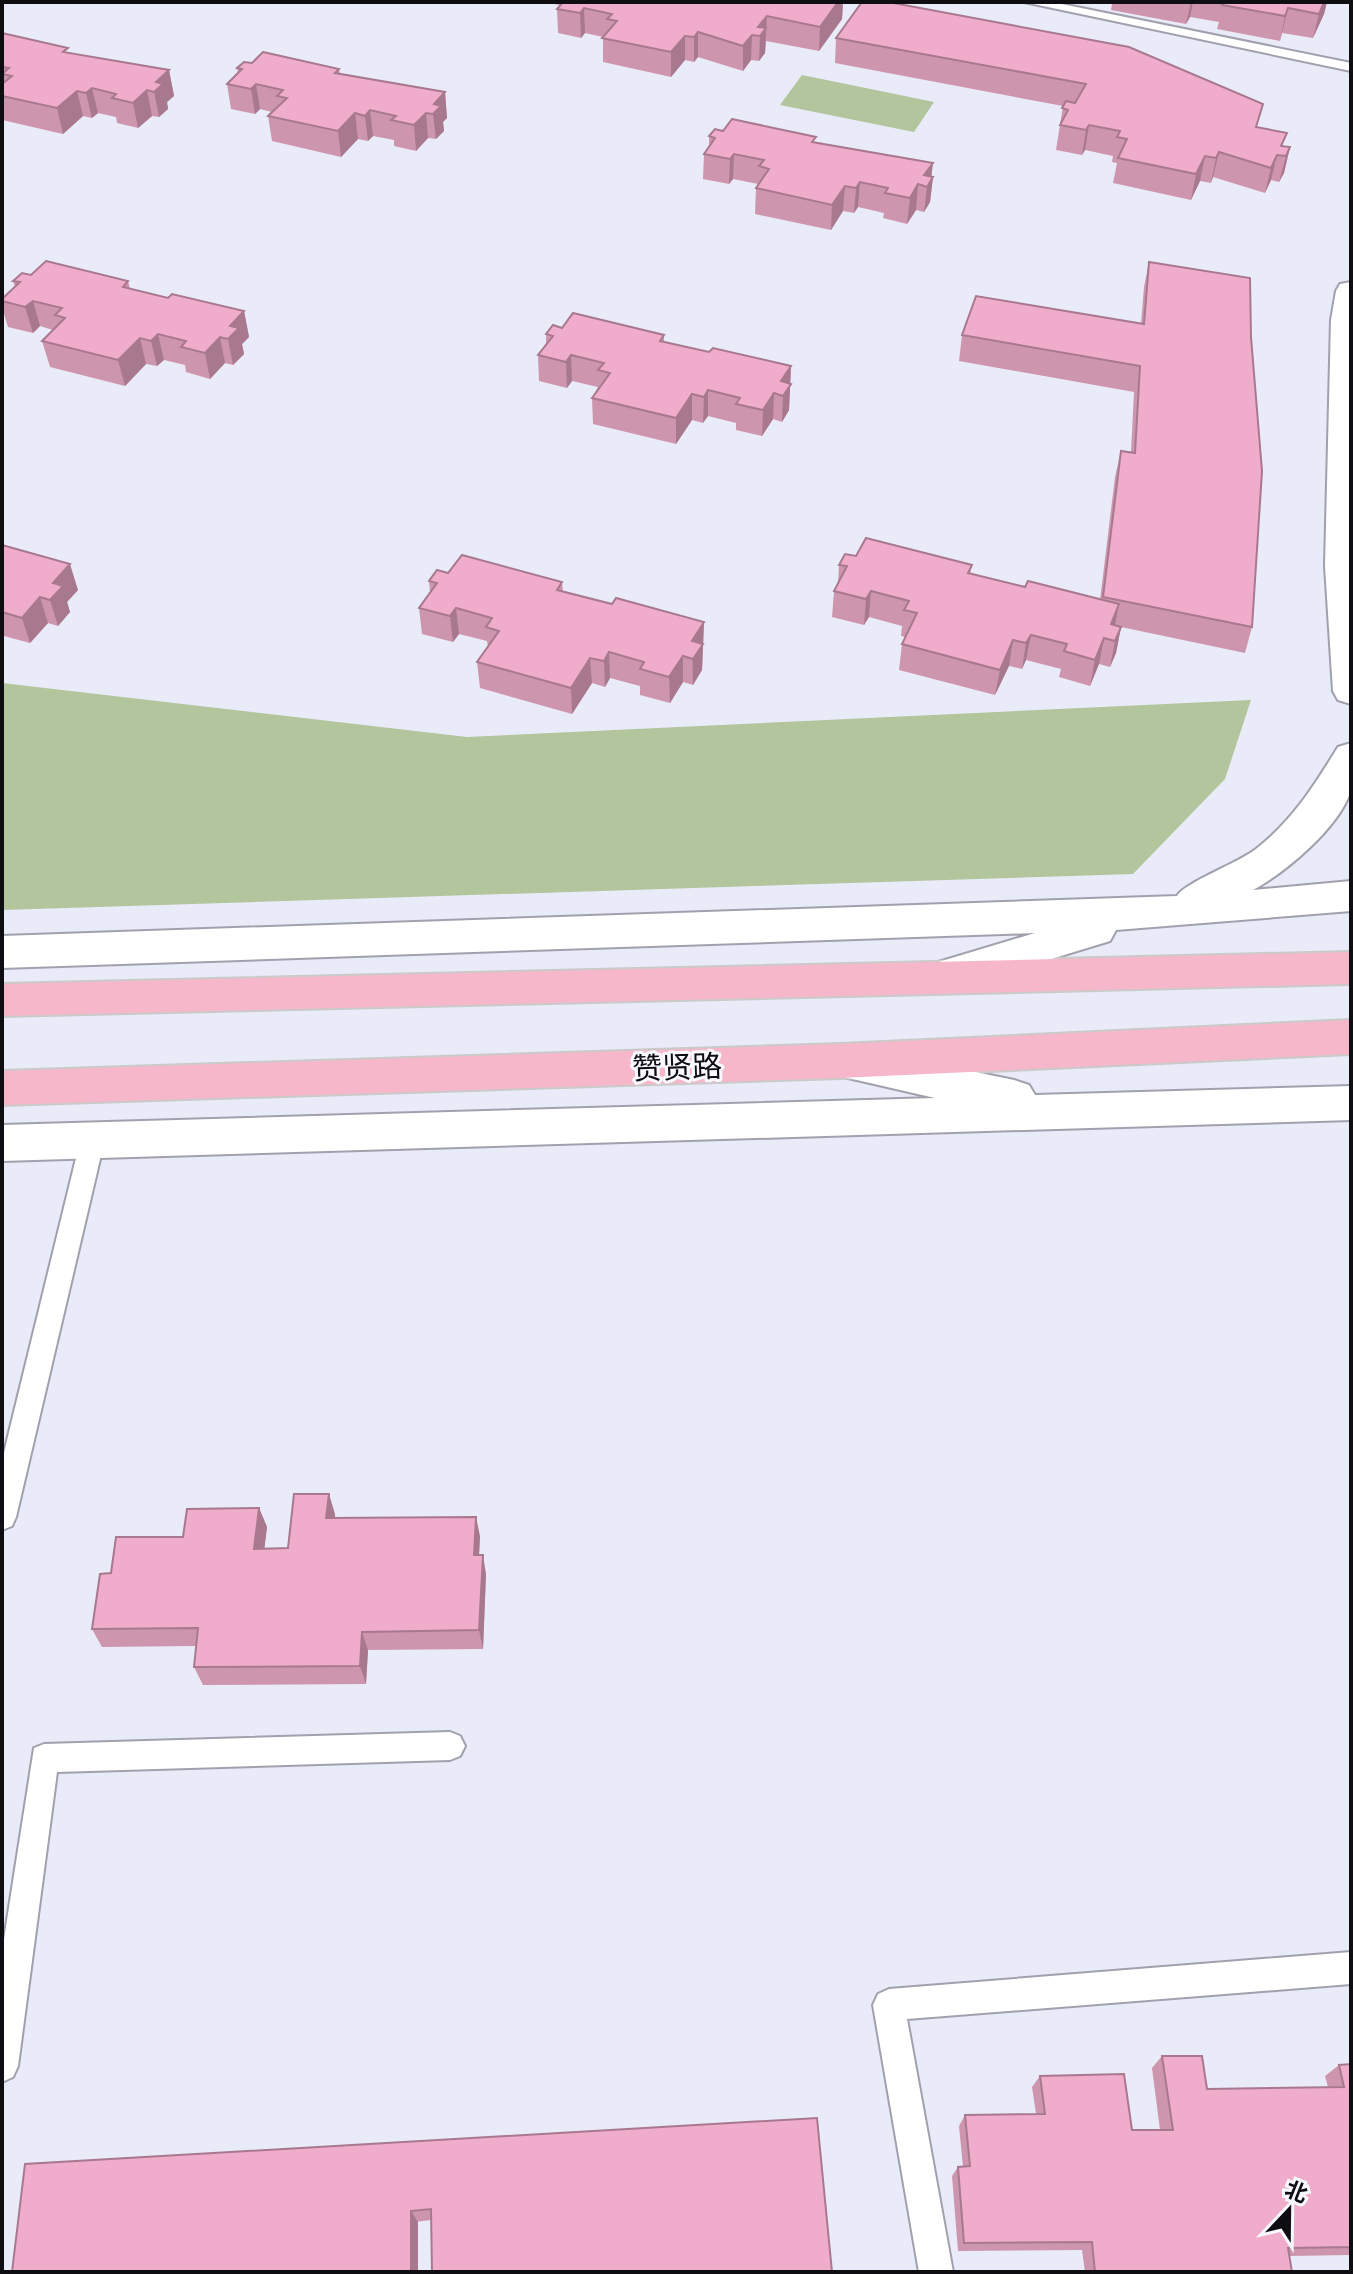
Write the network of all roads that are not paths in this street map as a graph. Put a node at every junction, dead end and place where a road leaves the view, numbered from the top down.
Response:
1 (1031, 2) edge
2 (1351, 67) edge
3 (1351, 291) edge
4 (1351, 684) edge
5 (1351, 691) edge
6 (1351, 756) edge
7 (1351, 896) edge
8 (1146, 914) junction
9 (2, 952) edge
10 (1351, 968) edge
11 (935, 979) junction
12 (2, 1000) edge
13 (1351, 1037) edge
14 (840, 1061) junction
15 (2, 1088) edge
16 (1351, 1103) edge
17 (1097, 1111) junction
18 (92, 1142) junction
19 (2, 1143) edge
20 (7, 1469) edge
21 (2, 1517) edge
22 (450, 1746) dead end
23 (1351, 1968) edge
24 (2, 2066) edge
25 (936, 2272) edge

1 - 2 lane
3 - 4 street
4 - 5 street
6 - 8 street
7 - 8 street
8 - 9 street
8 - 11 street
10 - 11 main road
11 - 12 main road
13 - 14 main road, 赞贤路
14 - 15 main road, 赞贤路
14 - 17 street
16 - 17 street
17 - 18 street
18 - 19 street
18 - 20 lane
20 - 21 lane
22 - 24 lane
23 - 25 lane

